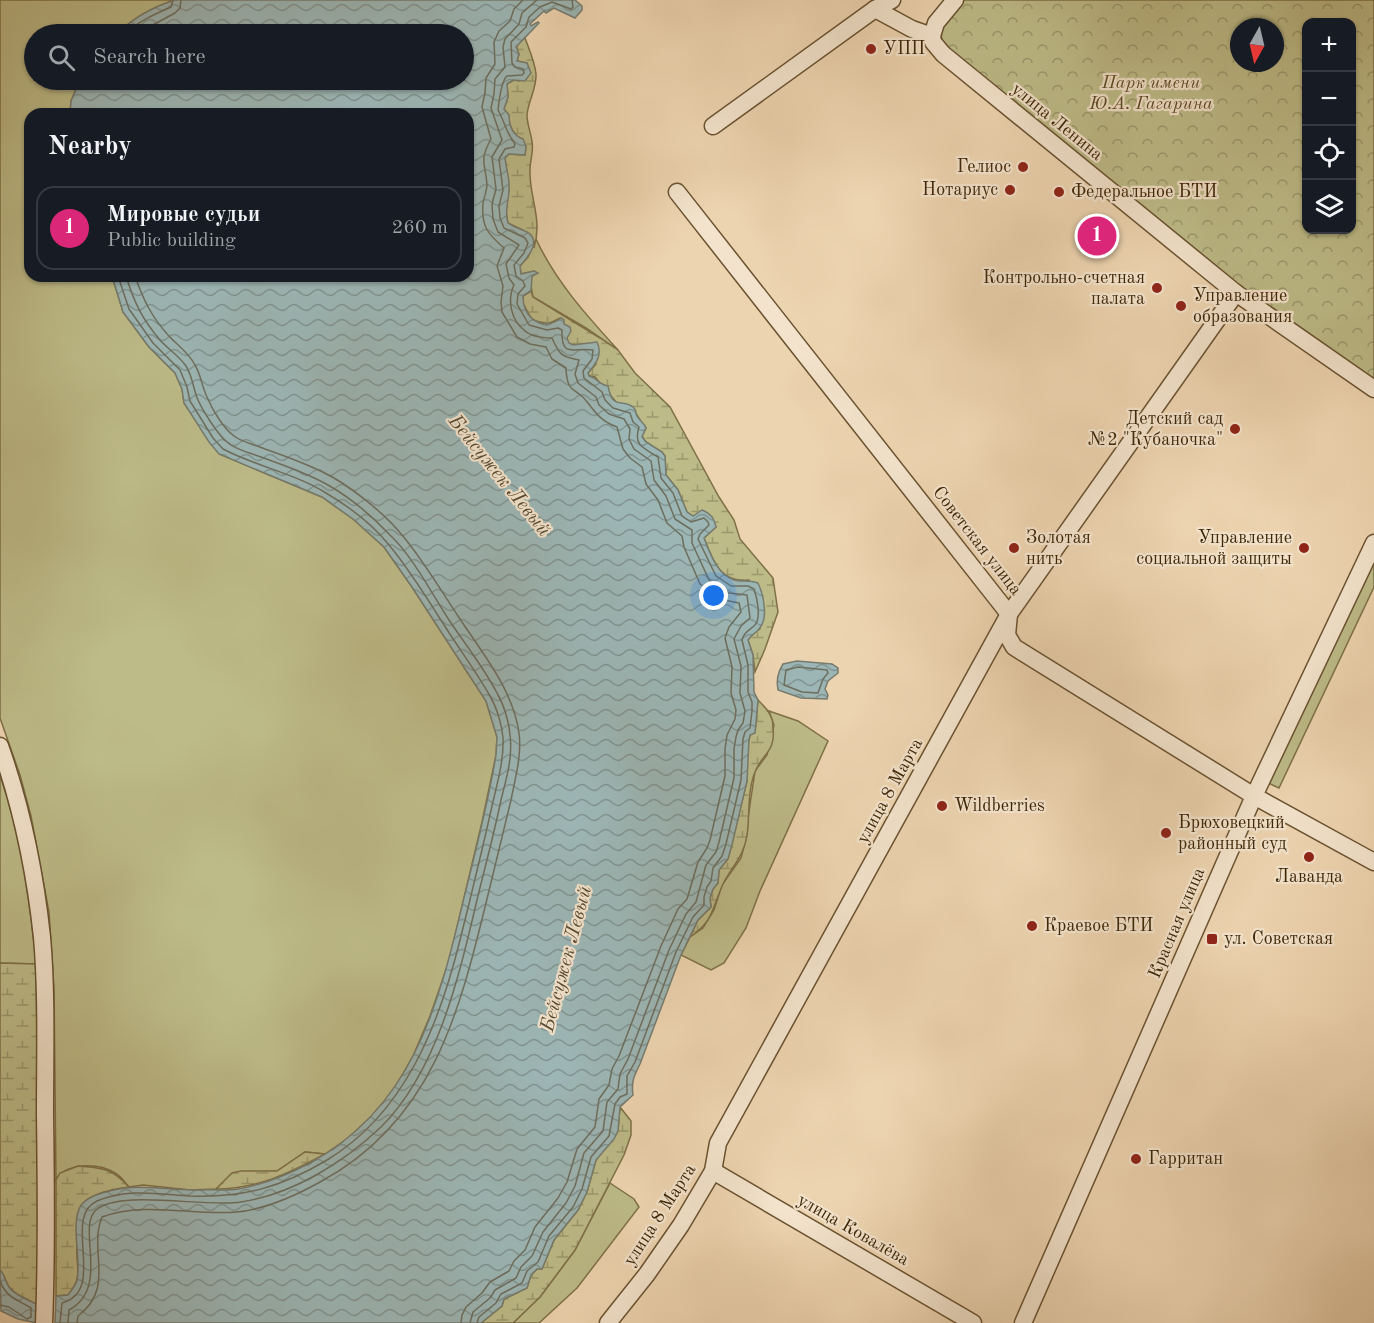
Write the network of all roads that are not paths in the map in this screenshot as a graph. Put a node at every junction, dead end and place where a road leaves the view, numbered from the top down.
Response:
1 (892, 0) edge
2 (953, 0) edge
3 (875, 9) junction
4 (932, 36) junction
5 (713, 126) dead end
6 (677, 192) dead end
7 (1236, 293) junction
8 (1374, 389) edge
9 (1374, 543) edge
10 (1010, 614) junction
11 (0, 746) edge
12 (1254, 796) junction
13 (1374, 862) edge
14 (713, 1172) junction
15 (44, 1323) edge
16 (608, 1323) edge
17 (973, 1323) edge
18 (1023, 1323) edge

1 - 3 street
2 - 4 street
3 - 4 street
3 - 5 street
4 - 7 street, улица Ленина
6 - 10 street, Советская улица
7 - 8 street, улица Ленина
7 - 10 street, улица 8 Марта
9 - 12 street, Красная улица
10 - 12 street, Советская улица
10 - 14 street, улица 8 Марта
11 - 15 street
12 - 13 street, Советская улица
12 - 18 street, Красная улица
14 - 16 street, улица 8 Марта
14 - 17 street, улица Ковалёва

